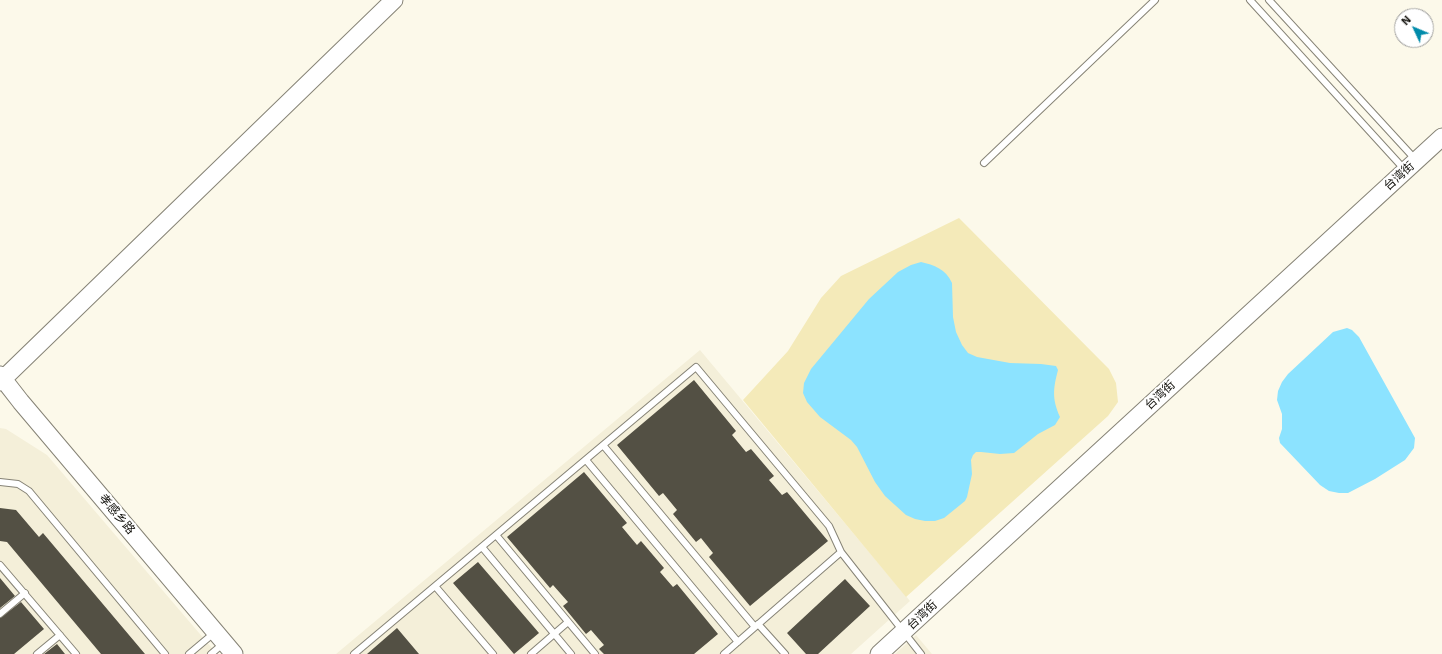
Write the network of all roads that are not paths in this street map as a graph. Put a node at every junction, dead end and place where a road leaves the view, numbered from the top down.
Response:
1 (394, 0) edge
2 (1154, 0) edge
3 (1250, 0) edge
4 (1269, 0) edge
5 (1442, 137) edge
6 (984, 163) dead end
7 (1411, 165) junction
8 (1, 379) edge
9 (603, 445) junction
10 (586, 460) junction
11 (0, 482) edge
12 (496, 535) junction
13 (482, 547) junction
14 (841, 552) junction
15 (0, 564) edge
16 (435, 586) junction
17 (25, 594) junction
18 (0, 614) edge
19 (568, 622) junction
20 (756, 626) junction
21 (903, 632) junction
22 (554, 634) junction
23 (60, 635) junction
24 (738, 642) junction
25 (225, 643) edge
26 (919, 653) edge
27 (37, 654) edge
28 (76, 654) edge
29 (166, 654) edge
30 (189, 654) edge
31 (211, 654) edge
32 (354, 654) edge
33 (493, 654) edge
34 (531, 654) edge
35 (571, 654) edge
36 (595, 654) edge
37 (724, 654) edge
38 (784, 654) edge
39 (879, 654) edge

1 - 8 main road
2 - 6 lane
3 - 7 lane
4 - 7 lane
5 - 7 main road, 台湾街
7 - 21 main road, 台湾街
8 - 25 main road, 孝感乡路
9 - 10 lane
9 - 14 lane
9 - 20 lane
10 - 12 lane
10 - 24 lane
11 - 29 lane
12 - 13 lane
12 - 19 lane
13 - 16 lane
13 - 22 lane
14 - 20 lane
14 - 21 lane
15 - 17 lane
16 - 32 lane
16 - 33 lane
17 - 18 lane
17 - 23 lane
19 - 22 lane
19 - 36 lane
20 - 24 lane
20 - 38 lane
21 - 26 lane
21 - 39 main road, 台湾街
22 - 34 lane
22 - 35 lane
23 - 27 lane
23 - 28 lane
24 - 37 lane
25 - 30 lane
25 - 31 lane

